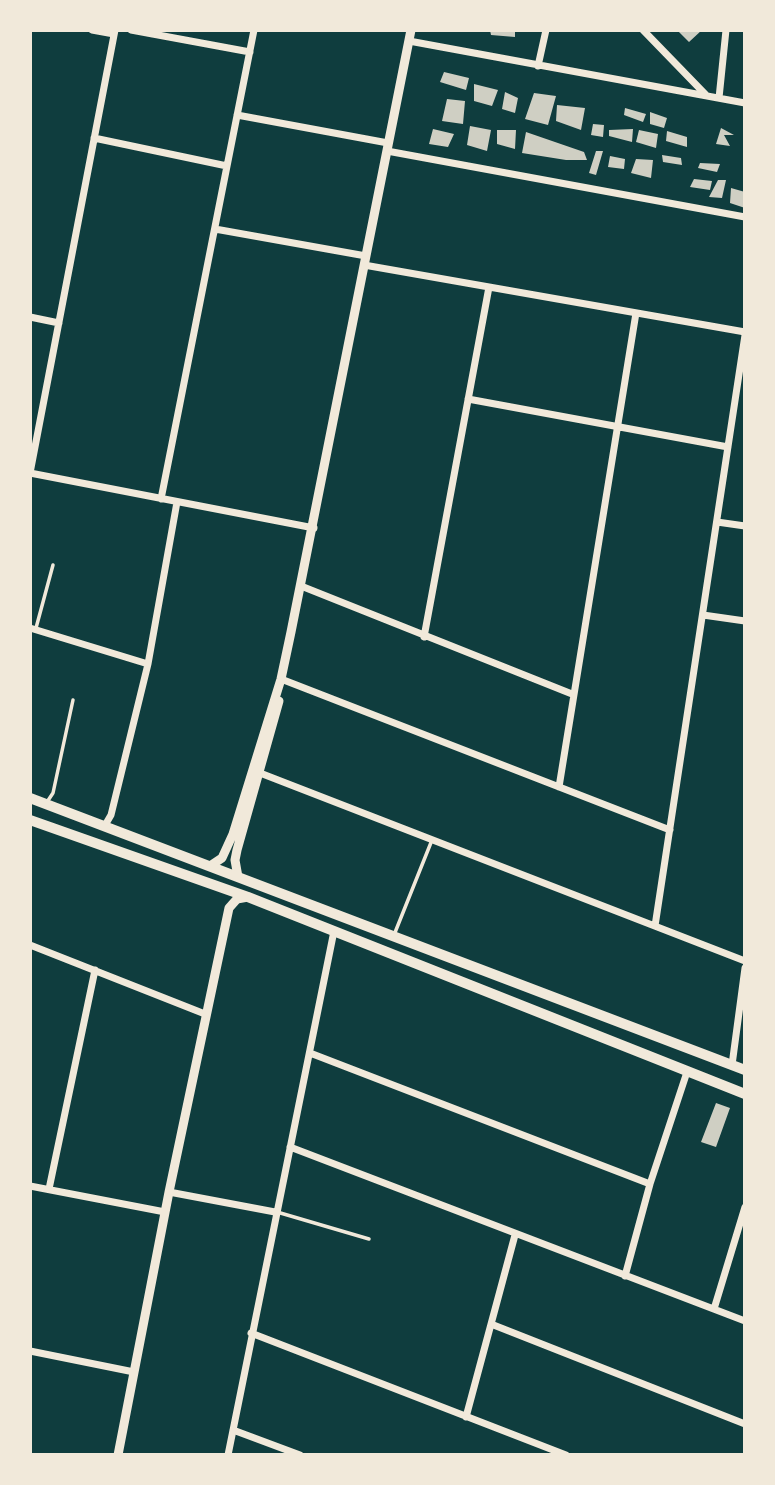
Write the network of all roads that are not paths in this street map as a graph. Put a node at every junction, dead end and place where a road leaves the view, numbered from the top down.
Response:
1 (92, 30) edge
2 (131, 30) edge
3 (254, 30) edge
4 (411, 30) edge
5 (546, 30) edge
6 (643, 30) edge
7 (726, 30) edge
8 (114, 32) edge
9 (409, 41) junction
10 (250, 52) junction
11 (538, 66) junction
12 (706, 95) junction
13 (719, 98) junction
14 (745, 103) edge
15 (237, 115) junction
16 (94, 138) junction
17 (387, 147) junction
18 (227, 166) junction
19 (745, 217) edge
20 (215, 229) junction
21 (365, 260) junction
22 (489, 287) junction
23 (636, 313) junction
24 (30, 317) edge
25 (59, 323) junction
26 (745, 333) edge
27 (468, 399) junction
28 (734, 410) junction
29 (745, 411) edge
30 (617, 426) junction
31 (728, 447) junction
32 (30, 473) edge
33 (161, 499) junction
34 (177, 502) junction
35 (717, 522) junction
36 (745, 526) edge
37 (314, 528) junction
38 (53, 565) dead end
39 (301, 586) junction
40 (702, 615) junction
41 (745, 621) edge
42 (33, 629) edge
43 (424, 637) junction
44 (148, 664) junction
45 (281, 680) junction
46 (572, 694) junction
47 (73, 700) dead end
48 (260, 773) junction
49 (559, 787) junction
50 (30, 798) edge
51 (46, 804) junction
52 (30, 820) edge
53 (104, 827) junction
54 (670, 830) junction
55 (432, 840) junction
56 (210, 866) junction
57 (239, 877) junction
58 (216, 886) junction
59 (248, 897) junction
60 (229, 908) junction
61 (655, 926) junction
62 (334, 932) junction
63 (394, 936) junction
64 (30, 945) edge
65 (745, 961) edge
66 (745, 968) edge
67 (94, 970) junction
68 (205, 1014) junction
69 (604, 1017) junction
70 (601, 1037) junction
71 (310, 1053) junction
72 (732, 1065) junction
73 (745, 1070) edge
74 (687, 1072) junction
75 (745, 1094) edge
76 (290, 1147) junction
77 (650, 1184) junction
78 (30, 1185) edge
79 (49, 1189) junction
80 (169, 1192) junction
81 (745, 1207) edge
82 (165, 1212) junction
83 (275, 1212) junction
84 (515, 1235) junction
85 (369, 1239) dead end
86 (625, 1276) junction
87 (714, 1309) junction
88 (745, 1321) edge
89 (491, 1324) junction
90 (251, 1333) junction
91 (30, 1351) edge
92 (134, 1372) junction
93 (466, 1417) junction
94 (745, 1424) edge
95 (233, 1430) junction
96 (118, 1455) edge
97 (228, 1455) edge
98 (300, 1455) edge
99 (566, 1455) edge

1 - 8 street
2 - 10 street
3 - 10 street
4 - 9 street
5 - 11 street
6 - 12 street
7 - 13 street
8 - 16 street
9 - 11 street
9 - 17 street
10 - 15 street
11 - 12 street
12 - 13 street
13 - 14 street
15 - 17 street
15 - 18 street
16 - 18 street
16 - 25 street
17 - 19 street
17 - 21 street
18 - 20 street
20 - 21 street
20 - 33 street
21 - 22 street
21 - 37 street
22 - 23 street
22 - 27 street
23 - 26 street
23 - 30 street
24 - 25 street
25 - 32 street
26 - 28 street
27 - 30 street
27 - 43 street
28 - 29 street
28 - 31 street
30 - 31 street
30 - 46 street
31 - 35 street
32 - 33 street
33 - 34 street
34 - 37 street
34 - 44 street
35 - 36 street
35 - 40 street
37 - 39 street
38 - 42 lane
39 - 43 street
39 - 45 street
40 - 41 street
40 - 54 street
42 - 44 street
43 - 46 street
44 - 53 street
45 - 48 street
45 - 49 street
45 - 56 street
46 - 49 street
47 - 51 lane
48 - 55 street
48 - 57 street
49 - 54 street
50 - 51 main road
51 - 53 main road
52 - 58 main road
53 - 56 main road
54 - 61 street
55 - 61 street
55 - 63 lane
56 - 57 main road
57 - 63 main road
58 - 59 main road
58 - 60 street
59 - 60 street
59 - 62 main road
60 - 68 street
61 - 65 street
62 - 70 main road
62 - 71 street
63 - 69 main road
64 - 67 street
66 - 72 street
67 - 68 street
67 - 79 street
68 - 80 street
69 - 70 main road
69 - 72 main road
70 - 74 main road
71 - 76 street
71 - 77 street
72 - 73 main road
74 - 75 main road
74 - 77 street
76 - 83 street
76 - 84 street
77 - 86 street
78 - 79 street
79 - 82 street
80 - 82 street
80 - 83 street
81 - 87 street
82 - 92 street
83 - 85 lane
83 - 90 street
84 - 86 street
84 - 89 street
86 - 87 street
87 - 88 street
89 - 93 street
89 - 94 street
90 - 93 street
90 - 95 street
91 - 92 street
92 - 96 street
93 - 99 street
95 - 97 street
95 - 98 street

